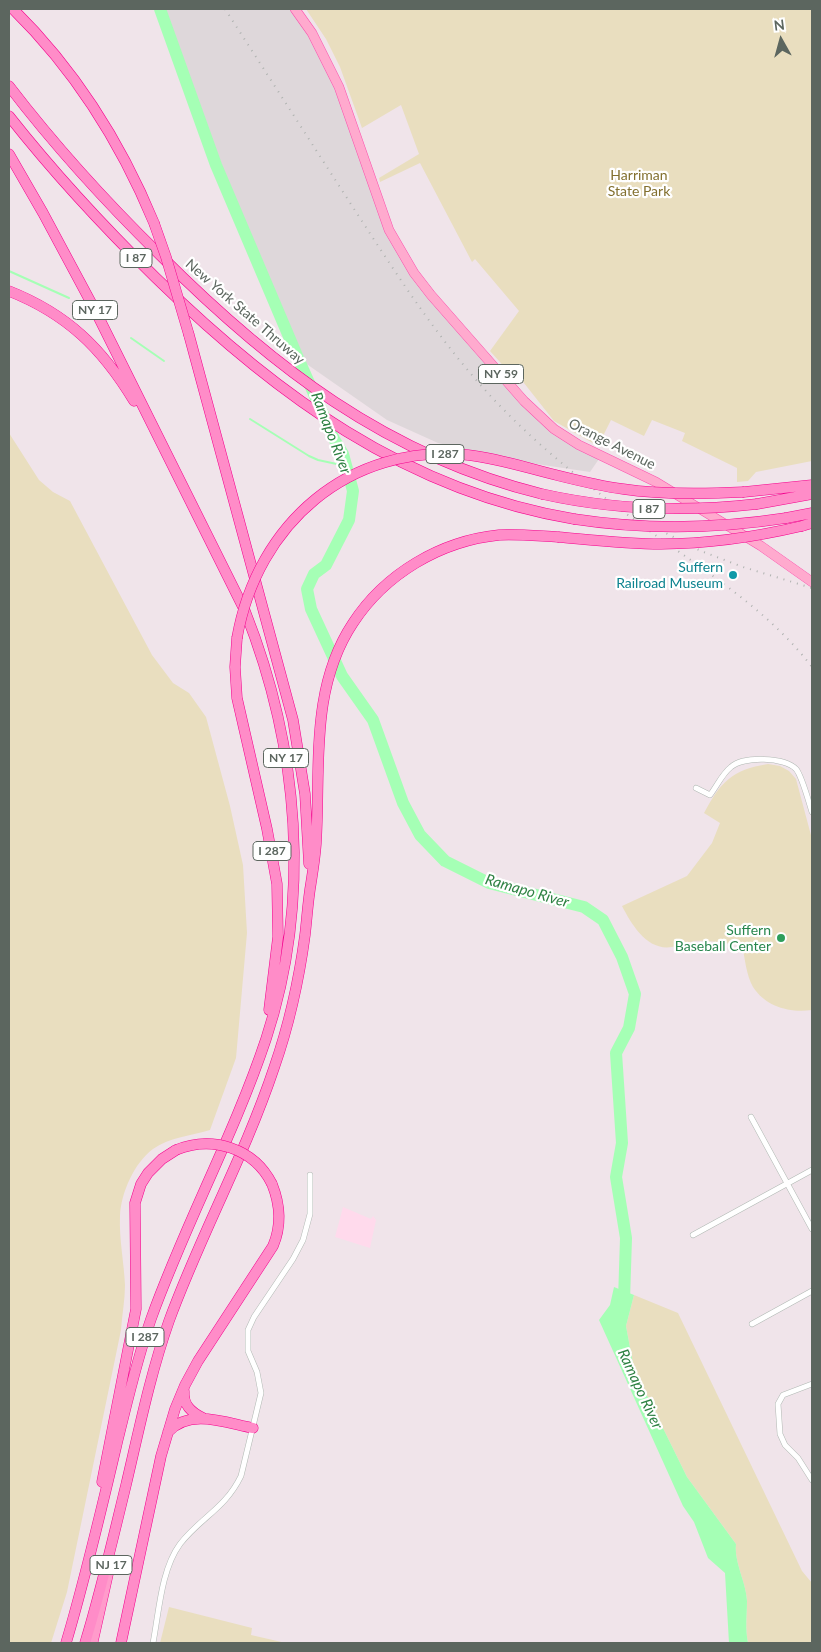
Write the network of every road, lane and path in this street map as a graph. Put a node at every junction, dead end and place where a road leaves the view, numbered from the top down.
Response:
1 (13, 9) edge
2 (295, 9) edge
3 (9, 86) edge
4 (9, 116) edge
5 (9, 154) edge
6 (9, 291) edge
7 (175, 469) junction
8 (812, 485) edge
9 (812, 494) edge
10 (812, 513) edge
11 (812, 523) edge
12 (812, 582) edge
13 (696, 788) dead end
14 (812, 812) edge
15 (310, 884) junction
16 (257, 1065) junction
17 (752, 1117) dead end
18 (812, 1170) edge
19 (310, 1176) dead end
20 (787, 1184) junction
21 (812, 1229) edge
22 (693, 1235) dead end
23 (812, 1291) edge
24 (752, 1324) dead end
25 (812, 1384) edge
26 (185, 1385) junction
27 (204, 1418) junction
28 (253, 1428) junction
29 (167, 1432) junction
30 (812, 1480) edge
31 (126, 1487) junction
32 (91, 1547) junction
33 (66, 1643) edge
34 (85, 1643) edge
35 (93, 1643) edge
36 (121, 1643) edge
37 (153, 1643) edge

1 - 15 highway, NY 17, bridge
2 - 12 main road, Orange Avenue / NY 59
3 - 9 highway, New York State Thruway / I 87, bridge
4 - 10 highway, I 87, bridge
5 - 7 highway, NY 17
6 - 7 highway
7 - 16 highway, NY 17
8 - 16 highway, I 287, bridge
11 - 15 highway, I 287, bridge
13 - 14 street
15 - 31 highway, I 287
16 - 32 highway, I 287
17 - 20 street
18 - 20 street
19 - 28 street
20 - 21 street
20 - 22 street
23 - 24 street
25 - 30 street
26 - 27 highway
26 - 29 highway
26 - 32 highway, bridge
27 - 28 highway
27 - 29 highway
28 - 37 street
29 - 36 highway
31 - 34 highway, I 287
31 - 35 highway, NJ 17
32 - 33 highway, I 287

